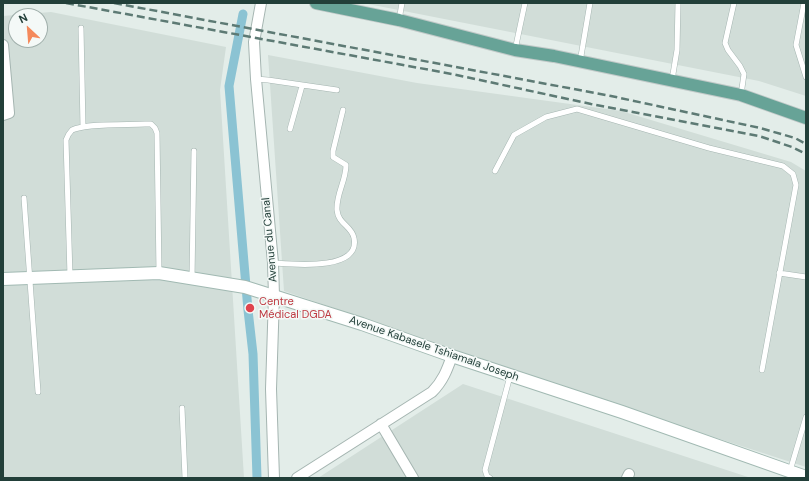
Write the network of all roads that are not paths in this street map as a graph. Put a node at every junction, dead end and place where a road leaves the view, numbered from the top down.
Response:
1 (260, 3) edge
2 (316, 3) edge
3 (402, 3) edge
4 (526, 3) edge
5 (590, 3) edge
6 (678, 3) edge
7 (734, 3) edge
8 (804, 3) edge
9 (359, 8) edge
10 (399, 20) junction
11 (81, 28) dead end
12 (3, 45) edge
13 (515, 50) junction
14 (580, 62) junction
15 (806, 77) edge
16 (256, 79) junction
17 (672, 80) junction
18 (302, 86) junction
19 (337, 90) dead end
20 (741, 95) junction
21 (343, 110) dead end
22 (3, 115) edge
23 (806, 115) edge
24 (84, 127) junction
25 (290, 129) dead end
26 (194, 151) dead end
27 (495, 171) dead end
28 (24, 198) dead end
29 (273, 263) junction
30 (159, 273) junction
31 (779, 273) junction
32 (70, 276) junction
33 (806, 277) edge
34 (30, 278) junction
35 (192, 278) junction
36 (3, 279) edge
37 (274, 296) junction
38 (452, 356) junction
39 (762, 370) dead end
40 (510, 375) junction
41 (38, 392) dead end
42 (182, 408) dead end
43 (806, 417) edge
44 (381, 424) junction
45 (788, 475) edge
46 (806, 477) edge
47 (185, 478) edge
48 (274, 478) edge
49 (297, 478) edge
50 (413, 478) edge
51 (490, 478) edge

1 - 16 street, Avenue du Canal
2 - 9 main road
3 - 10 lane
4 - 13 lane
5 - 14 lane
6 - 17 lane
7 - 20 lane
8 - 15 lane
9 - 10 main road
10 - 13 main road
11 - 24 lane
12 - 22 street
13 - 14 main road
14 - 17 main road
16 - 18 lane
16 - 29 street, Avenue du Canal
17 - 20 main road
18 - 19 lane
18 - 25 lane
20 - 23 main road
21 - 29 lane
24 - 30 lane
24 - 32 lane
26 - 35 lane
27 - 31 lane
28 - 34 lane
29 - 37 street, Avenue du Canal
30 - 32 main road, Avenue Kabasele Tshiamala Joseph
30 - 35 main road, Avenue Kabasele Tshiamala Joseph
31 - 33 lane
31 - 39 lane
32 - 34 main road, Avenue Kabasele Tshiamala Joseph
34 - 36 main road, Avenue Kabasele Tshiamala Joseph
34 - 41 lane
35 - 37 main road, Avenue Kabasele Tshiamala Joseph
37 - 38 main road, Avenue Kabasele Tshiamala Joseph
37 - 48 street, Avenue du Canal
38 - 40 main road, Avenue Kabasele Tshiamala Joseph
38 - 44 street
40 - 45 main road, Avenue Kabasele Tshiamala Joseph
40 - 51 lane
42 - 47 lane
43 - 45 lane
44 - 49 street
44 - 50 street
45 - 46 main road, Avenue Kabasele Tshiamala Joseph

